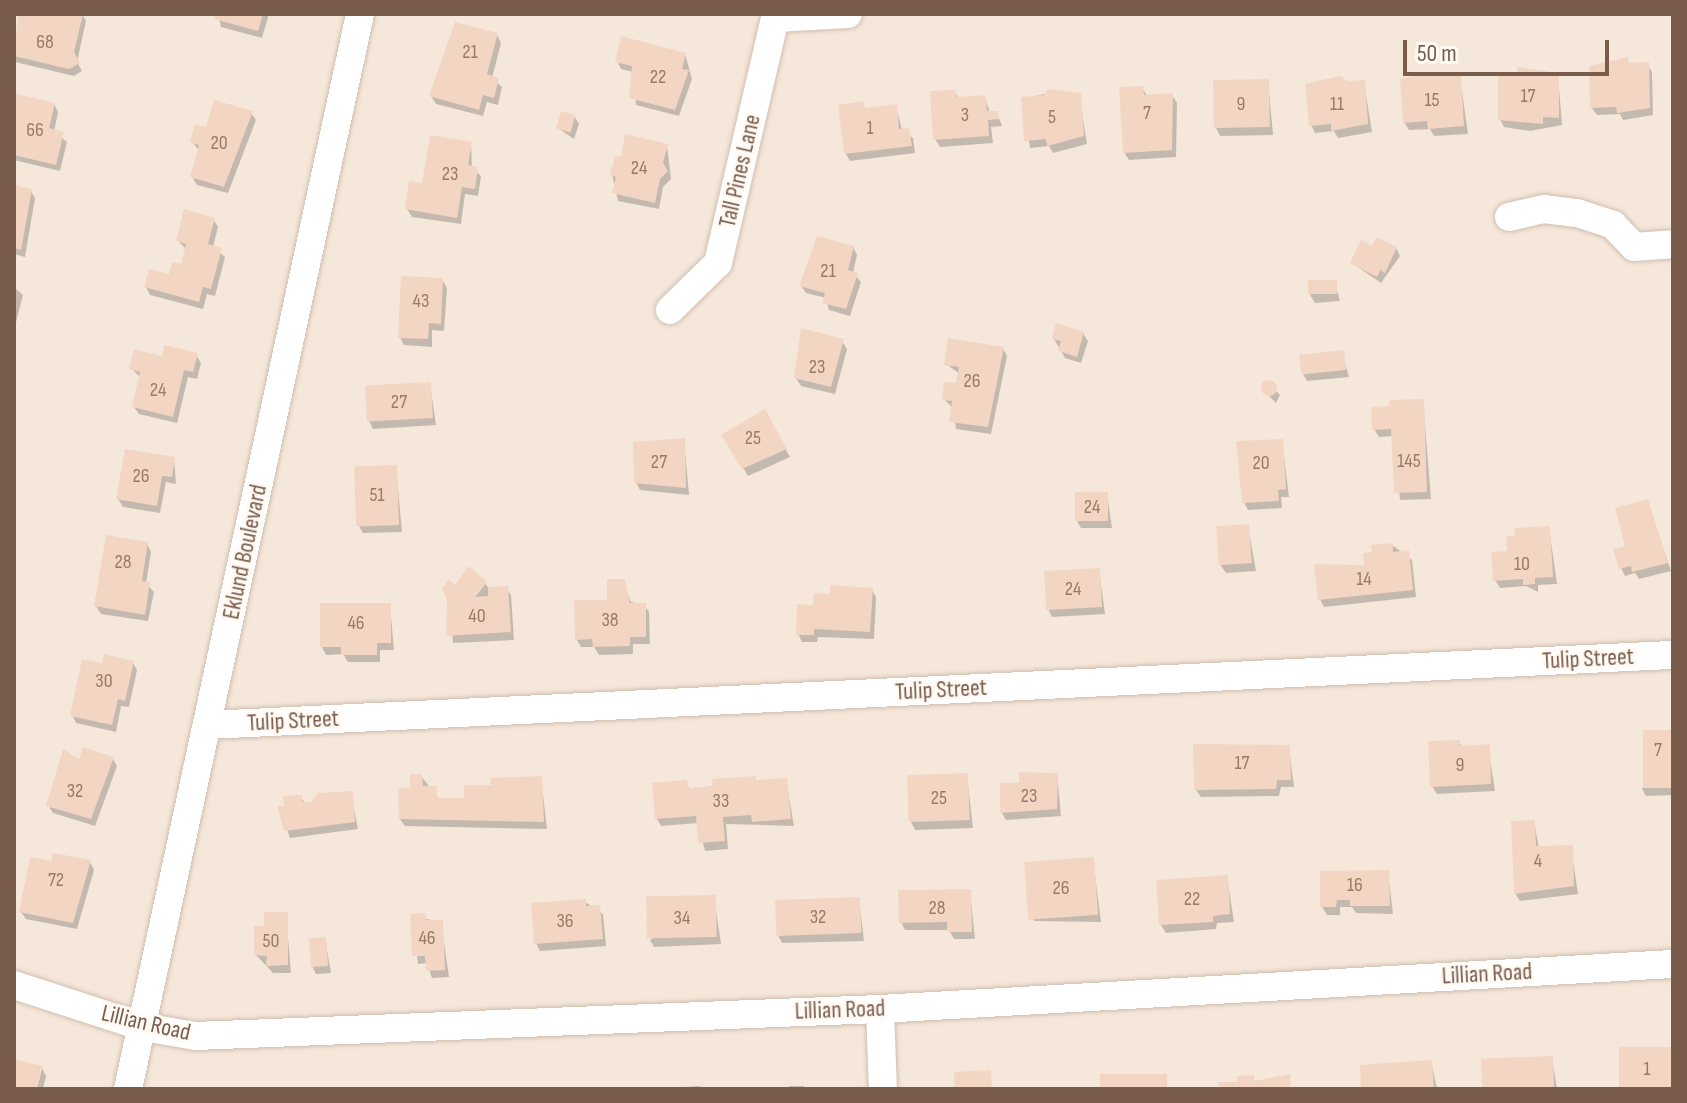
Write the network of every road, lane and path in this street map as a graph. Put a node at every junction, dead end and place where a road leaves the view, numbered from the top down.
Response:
1 (360, 14) edge
2 (848, 14) edge
3 (776, 16) edge
4 (1509, 217) dead end
5 (1673, 244) edge
6 (670, 310) dead end
7 (1673, 655) edge
8 (208, 725) junction
9 (1673, 964) edge
10 (14, 985) edge
11 (880, 1009) junction
12 (143, 1027) junction
13 (128, 1089) edge
14 (883, 1089) edge

1 - 8 street, Eklund Boulevard
2 - 3 street
3 - 6 street, Tall Pines Lane
4 - 5 street
7 - 8 street, Tulip Street
8 - 12 street, Eklund Boulevard
9 - 11 street, Lillian Road
10 - 12 street, Lillian Road
11 - 12 street, Lillian Road
11 - 14 street
12 - 13 street, Eklund Boulevard

